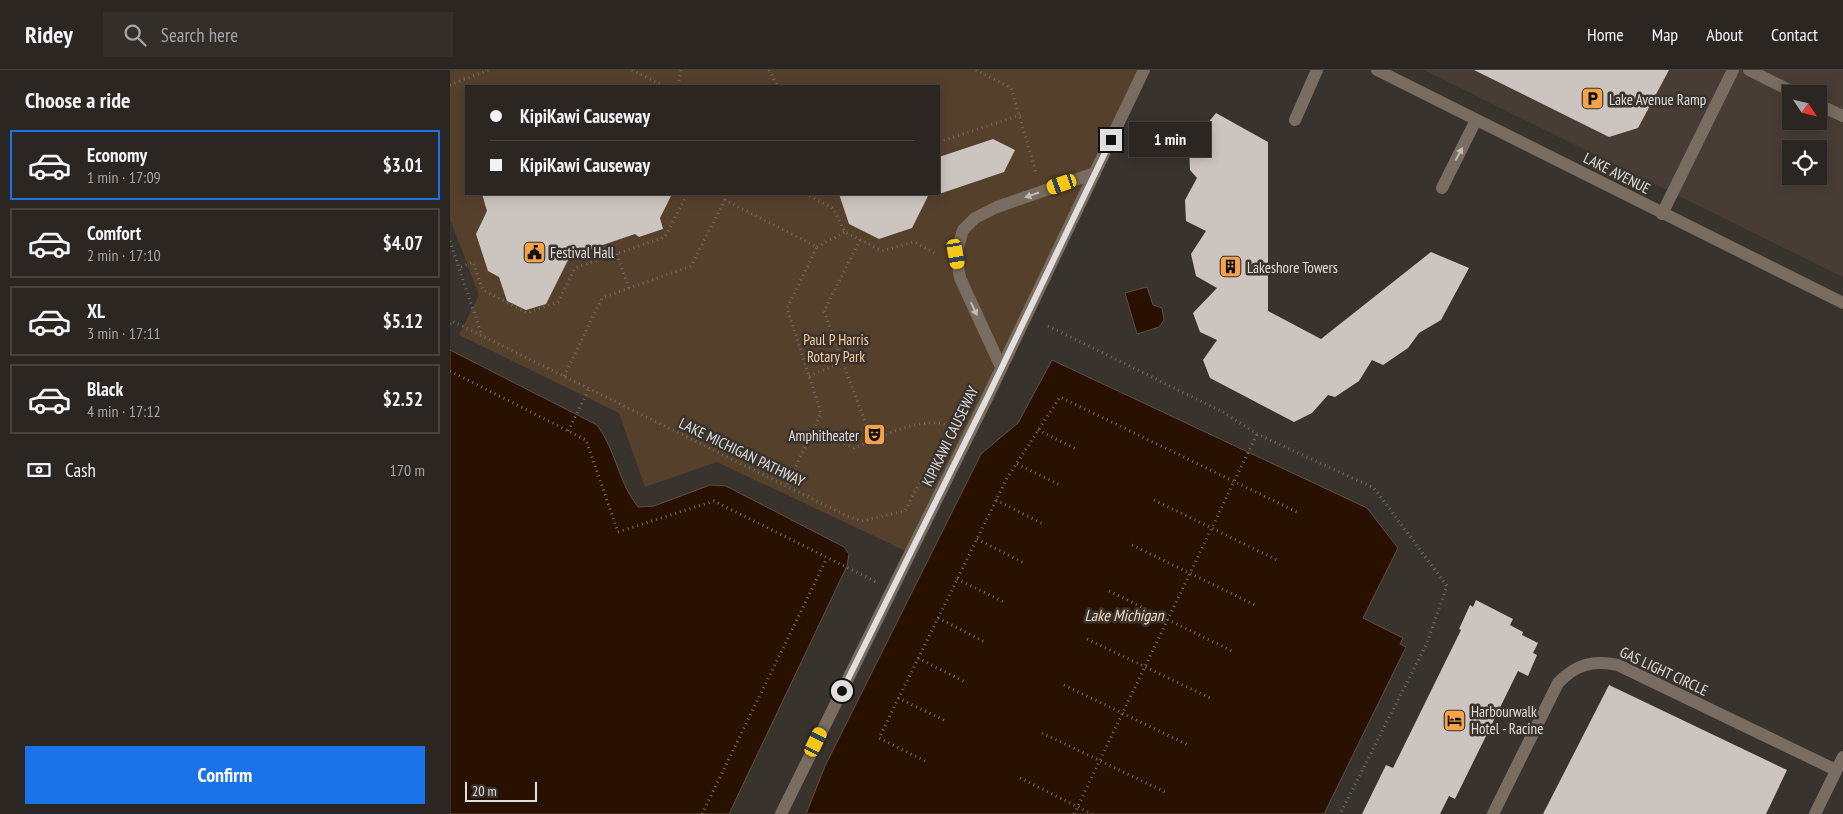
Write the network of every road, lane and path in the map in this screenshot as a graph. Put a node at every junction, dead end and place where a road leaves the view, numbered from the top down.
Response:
1 (488, 70) edge
2 (632, 70) edge
3 (681, 70) edge
4 (770, 70) edge
5 (976, 70) edge
6 (1144, 70) edge
7 (1317, 70) edge
8 (1377, 70) edge
9 (1733, 70) edge
10 (1749, 70) edge
11 (450, 85) edge
12 (662, 85) edge
13 (678, 85) edge
14 (777, 85) edge
15 (1782, 86) edge
16 (1828, 109) edge
17 (1021, 115) junction
18 (1843, 116) edge
19 (1295, 120) dead end
20 (1476, 120) junction
21 (940, 142) edge
22 (1036, 172) dead end
23 (1094, 173) junction
24 (1442, 188) dead end
25 (686, 195) edge
26 (724, 195) edge
27 (807, 195) edge
28 (725, 200) junction
29 (1662, 214) junction
30 (845, 232) junction
31 (860, 240) junction
32 (450, 242) edge
33 (817, 247) junction
34 (617, 254) junction
35 (935, 254) dead end
36 (461, 267) junction
37 (629, 288) junction
38 (1843, 303) edge
39 (450, 324) edge
40 (1048, 326) dead end
41 (483, 336) junction
42 (843, 362) junction
43 (1001, 367) junction
44 (450, 372) edge
45 (564, 376) junction
46 (809, 376) junction
47 (969, 387) dead end
48 (588, 389) junction
49 (949, 426) junction
50 (813, 428) junction
51 (1038, 430) junction
52 (568, 431) junction
53 (1257, 434) junction
54 (872, 441) junction
55 (1078, 450) dead end
56 (1017, 464) junction
57 (1233, 481) junction
58 (1062, 486) dead end
59 (786, 487) junction
60 (996, 500) junction
61 (1154, 500) dead end
62 (1299, 514) dead end
63 (1043, 524) dead end
64 (1211, 528) junction
65 (977, 540) junction
66 (1132, 545) dead end
67 (827, 558) junction
68 (1277, 560) dead end
69 (1024, 563) dead end
70 (1189, 573) junction
71 (957, 578) junction
72 (892, 590) junction
73 (1109, 591) dead end
74 (1004, 602) dead end
75 (1255, 605) dead end
76 (938, 618) junction
77 (1167, 620) junction
78 (1087, 639) dead end
79 (985, 642) dead end
80 (1232, 651) dead end
81 (918, 658) junction
82 (1145, 666) junction
83 (965, 682) dead end
84 (1064, 685) dead end
85 (898, 698) junction
86 (1210, 698) dead end
87 (1122, 713) junction
88 (946, 721) dead end
89 (1042, 733) dead end
90 (1188, 744) dead end
91 (1843, 757) edge
92 (925, 760) dead end
93 (1100, 760) junction
94 (1836, 770) junction
95 (1020, 778) dead end
96 (1165, 792) dead end
97 (1078, 807) junction
98 (702, 814) edge
99 (781, 814) edge
100 (1074, 814) edge
101 (1092, 814) edge
102 (1340, 814) edge
103 (1493, 814) edge
104 (1815, 814) edge

1 - 11 path
2 - 12 path
3 - 13 path
4 - 14 path
5 - 17 path
6 - 23 street, KIPIKAWI CAUSEWAY
7 - 19 street
8 - 20 street, LAKE AVENUE
9 - 29 street
10 - 15 street
16 - 18 street
17 - 21 path
17 - 22 path
24 -> 20 street
20 - 29 street, LAKE AVENUE
23 - 43 street, KIPIKAWI CAUSEWAY
23 -> 43 street
25 - 34 path
26 - 28 path
27 - 30 path
28 - 33 path
28 - 37 path
29 - 38 street, LAKE AVENUE
30 - 31 path
30 - 33 path
31 - 35 path
31 - 42 path
32 - 36 path
33 - 46 path
34 - 36 path
34 - 37 path
36 - 41 path
37 - 45 path
39 - 41 path, LAKE MICHIGAN PATHWAY
40 - 53 path
41 - 45 path, LAKE MICHIGAN PATHWAY
42 - 46 path
42 - 54 path
43 - 72 street, KIPIKAWI CAUSEWAY
44 - 52 path
45 - 48 path, LAKE MICHIGAN PATHWAY
46 - 50 path
47 - 49 path, LAKE MICHIGAN PATHWAY
48 - 52 path
48 - 59 path, LAKE MICHIGAN PATHWAY
49 - 54 path
49 - 59 path, LAKE MICHIGAN PATHWAY
50 - 54 path
50 - 59 path
51 - 55 path
51 - 56 path
51 - 57 path
52 - 67 path
53 - 57 path
53 - 102 path
56 - 58 path
56 - 60 path
57 - 62 path
57 - 64 path
60 - 63 path
60 - 65 path
61 - 64 path
64 - 68 path
64 - 70 path
65 - 69 path
65 - 71 path
66 - 70 path
67 - 72 path
67 - 98 path
70 - 75 path
70 - 77 path
71 - 74 path
71 - 76 path
72 - 99 street, KIPIKAWI CAUSEWAY
73 - 77 path
76 - 79 path
76 - 81 path
77 - 80 path
77 - 82 path
78 - 82 path
81 - 83 path
81 - 85 path
82 - 86 path
82 - 87 path
84 - 87 path
85 - 88 path
85 - 92 path
87 - 90 path
87 - 93 path
89 - 93 path
91 - 94 street
93 - 96 path
93 - 97 path
94 - 103 street, GAS LIGHT CIRCLE
94 - 104 street
95 - 97 path
97 - 100 path
97 - 101 path

